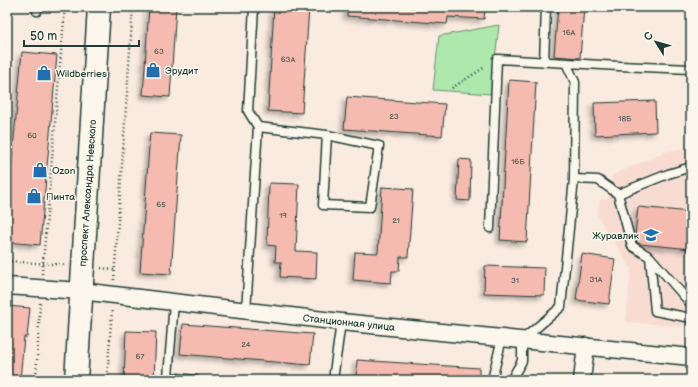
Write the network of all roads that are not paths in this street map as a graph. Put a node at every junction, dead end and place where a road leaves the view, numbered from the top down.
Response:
1 (99, 7) edge
2 (254, 7) edge
3 (546, 7) edge
4 (544, 62) junction
5 (566, 63) junction
6 (691, 69) edge
7 (258, 127) junction
8 (327, 136) junction
9 (691, 167) edge
10 (574, 179) junction
11 (618, 194) junction
12 (490, 228) dead end
13 (650, 257) junction
14 (7, 286) edge
15 (81, 291) junction
16 (174, 302) junction
17 (691, 304) edge
18 (246, 311) junction
19 (691, 318) edge
20 (341, 322) junction
21 (502, 338) junction
22 (522, 340) junction
23 (586, 346) junction
24 (691, 357) edge
25 (76, 380) edge
26 (195, 380) edge
27 (334, 380) edge
28 (492, 380) edge
29 (511, 380) edge
30 (582, 380) edge

1 - 15 main road, проспект Александра Невского
2 - 7 lane
3 - 4 lane
4 - 5 lane
4 - 12 lane
5 - 6 lane
5 - 10 lane
7 - 8 lane
7 - 18 lane
8 - 8 lane
9 - 11 lane
10 - 11 lane
10 - 22 lane
11 - 13 lane
13 - 17 lane
13 - 19 lane
14 - 15 street, Станционная улица
15 - 16 street, Станционная улица
15 - 25 main road, проспект Александра Невского
16 - 18 street, Станционная улица
16 - 26 lane
18 - 20 street, Станционная улица
20 - 21 street, Станционная улица
20 - 27 lane
21 - 22 street, Станционная улица
21 - 28 lane
22 - 23 street, Станционная улица
22 - 29 lane
23 - 24 street, Станционная улица
23 - 30 street

